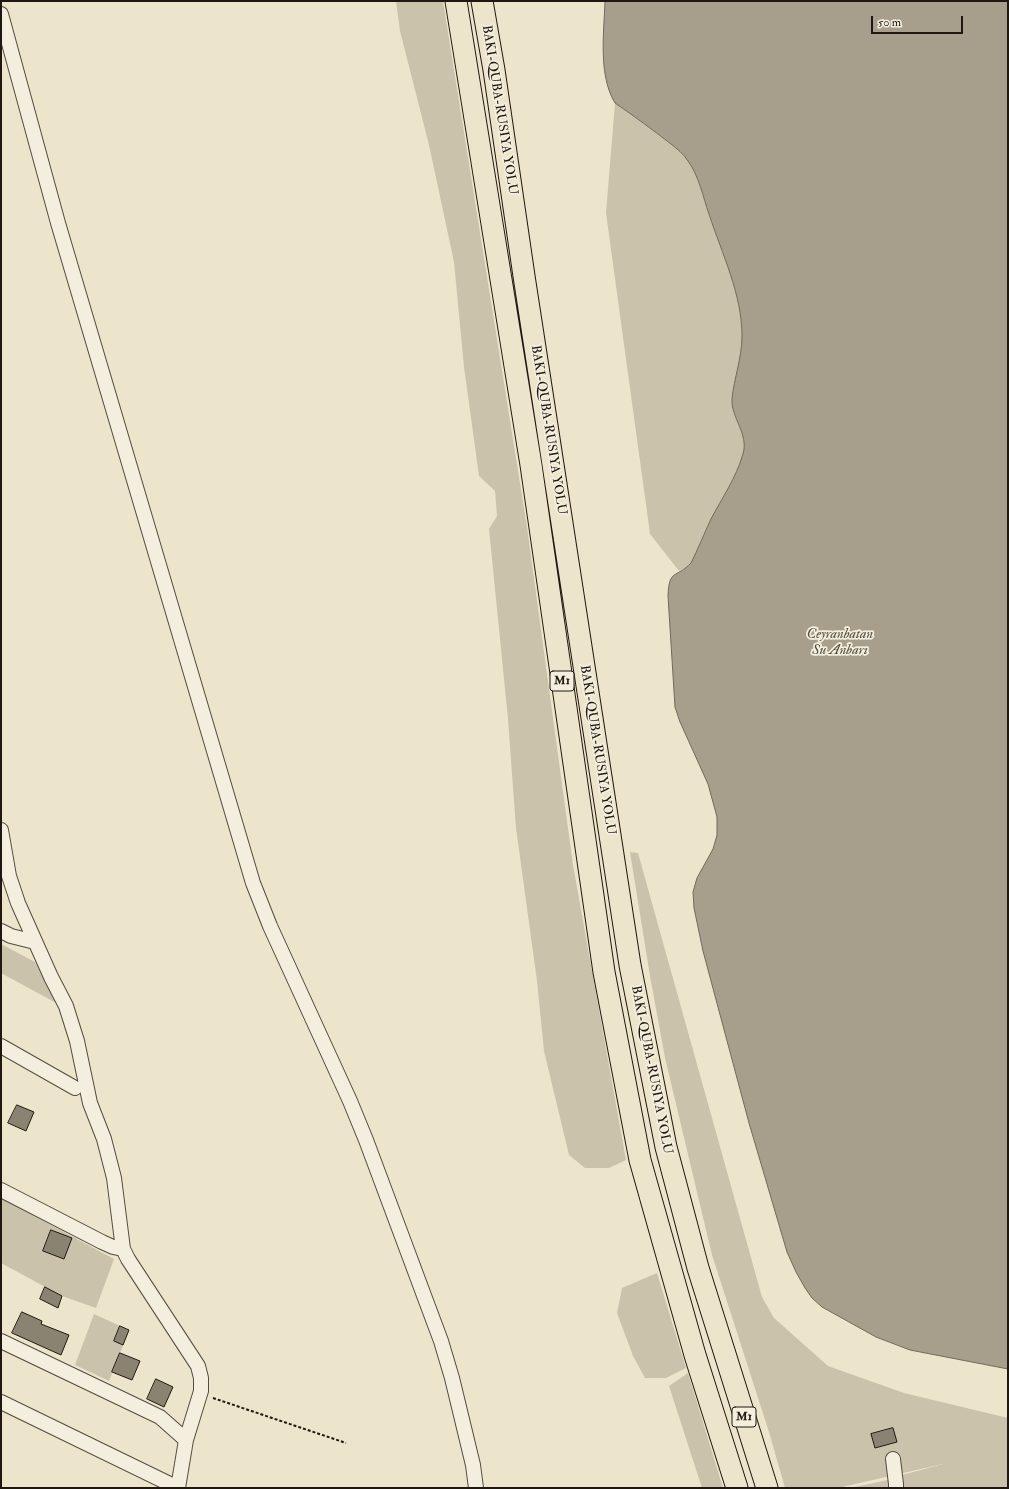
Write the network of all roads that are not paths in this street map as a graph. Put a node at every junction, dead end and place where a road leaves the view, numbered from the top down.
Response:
1 (456, 1) edge
2 (482, 1) edge
3 (1, 14) edge
4 (1, 830) edge
5 (1, 931) edge
6 (35, 942) junction
7 (1, 1046) edge
8 (75, 1088) dead end
9 (1, 1190) edge
10 (123, 1249) junction
11 (1, 1341) edge
12 (1, 1402) edge
13 (186, 1440) junction
14 (893, 1459) dead end
15 (178, 1488) edge
16 (476, 1488) edge
17 (737, 1488) edge
18 (767, 1488) edge
19 (896, 1488) edge

1 - 17 highway, M1
2 - 18 highway, M1
3 - 16 street
4 - 6 street
5 - 6 street
6 - 10 street
7 - 8 street
9 - 10 street
10 - 13 street
11 - 13 street
12 - 15 street
13 - 15 street
14 - 19 street

